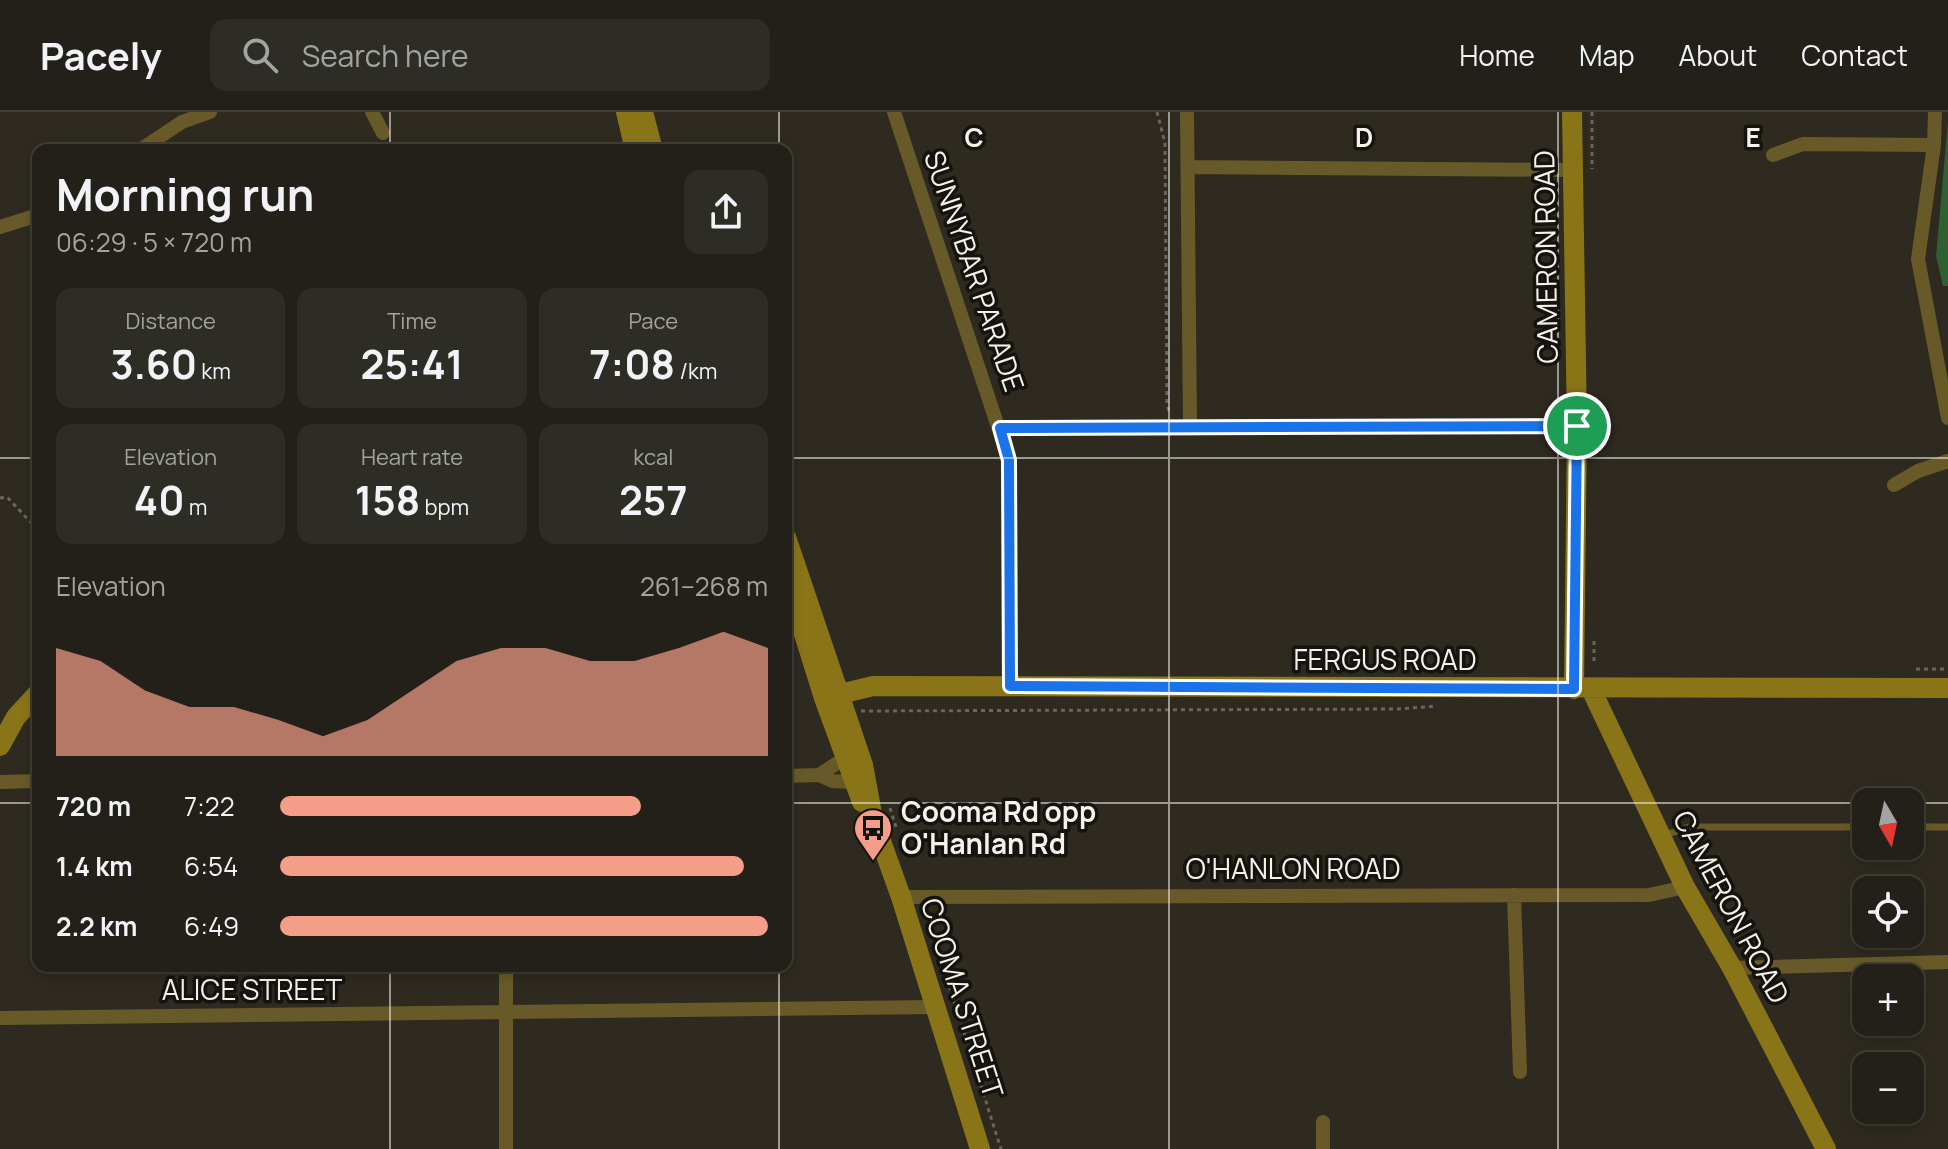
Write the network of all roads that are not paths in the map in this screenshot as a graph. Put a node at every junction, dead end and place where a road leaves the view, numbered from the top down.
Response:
1 (210, 112) edge
2 (372, 112) edge
3 (626, 112) edge
4 (643, 112) edge
5 (894, 112) edge
6 (1187, 112) edge
7 (1572, 112) edge
8 (1935, 112) edge
9 (383, 133) dead end
10 (149, 144) edge
11 (634, 144) edge
12 (651, 144) edge
13 (1934, 145) junction
14 (1773, 155) dead end
15 (1189, 167) junction
16 (1582, 172) junction
17 (32, 217) edge
18 (0, 227) edge
19 (1948, 418) edge
20 (1190, 426) junction
21 (1577, 426) junction
22 (1000, 428) junction
23 (1948, 461) edge
24 (1894, 485) dead end
25 (792, 558) edge
26 (792, 593) edge
27 (1586, 682) junction
28 (1010, 686) junction
29 (1948, 688) edge
30 (832, 695) junction
31 (32, 700) edge
32 (0, 746) edge
33 (845, 758) junction
34 (819, 775) junction
35 (792, 776) edge
36 (32, 781) edge
37 (0, 782) edge
38 (853, 782) junction
39 (873, 819) junction
40 (1852, 827) edge
41 (1924, 827) edge
42 (1948, 827) edge
43 (1660, 836) junction
44 (1685, 887) junction
45 (1514, 895) junction
46 (901, 897) junction
47 (1948, 962) edge
48 (1732, 968) junction
49 (506, 972) edge
50 (936, 1007) junction
51 (506, 1014) junction
52 (0, 1018) edge
53 (1520, 1072) dead end
54 (1323, 1122) dead end
55 (506, 1149) edge
56 (980, 1149) edge
57 (1323, 1149) edge
58 (1826, 1149) edge

1 - 10 street
2 - 9 street
3 - 11 street
4 - 12 street
5 - 22 street, SUNNYBAR PARADE
6 - 15 street
7 - 16 street, CAMERON ROAD
8 - 13 street
13 - 14 street
13 - 19 street
15 - 16 street
15 - 20 street
16 - 21 street, CAMERON ROAD
17 - 18 street
20 - 21 street
20 - 22 street
21 - 27 street, CAMERON ROAD
22 - 28 street, SUNNYBAR PARADE
23 - 24 street
25 - 30 street, COOMA STREET
26 - 30 street, COOMA STREET
27 - 28 street, FERGUS ROAD
27 - 29 street, FERGUS ROAD
27 - 43 street, CAMERON ROAD
28 - 30 street, FERGUS ROAD
30 - 33 street, COOMA STREET
30 - 39 street, COOMA STREET
31 - 32 street
33 - 34 street
33 - 38 street, COOMA STREET
34 - 35 street
34 - 38 street
36 - 37 street
38 - 39 street, COOMA STREET
39 - 46 street, COOMA STREET
40 - 43 lane
41 - 42 lane
43 - 44 street, CAMERON ROAD
44 - 45 street, O'HANLON ROAD
44 - 48 street, CAMERON ROAD
45 - 46 street, O'HANLON ROAD
45 - 53 street
46 - 50 street, COOMA STREET
47 - 48 street
48 - 58 street, CAMERON ROAD
49 - 51 street
50 - 51 street, ALICE STREET
50 - 56 street, COOMA STREET
51 - 52 street, ALICE STREET
51 - 55 street
54 - 57 street

